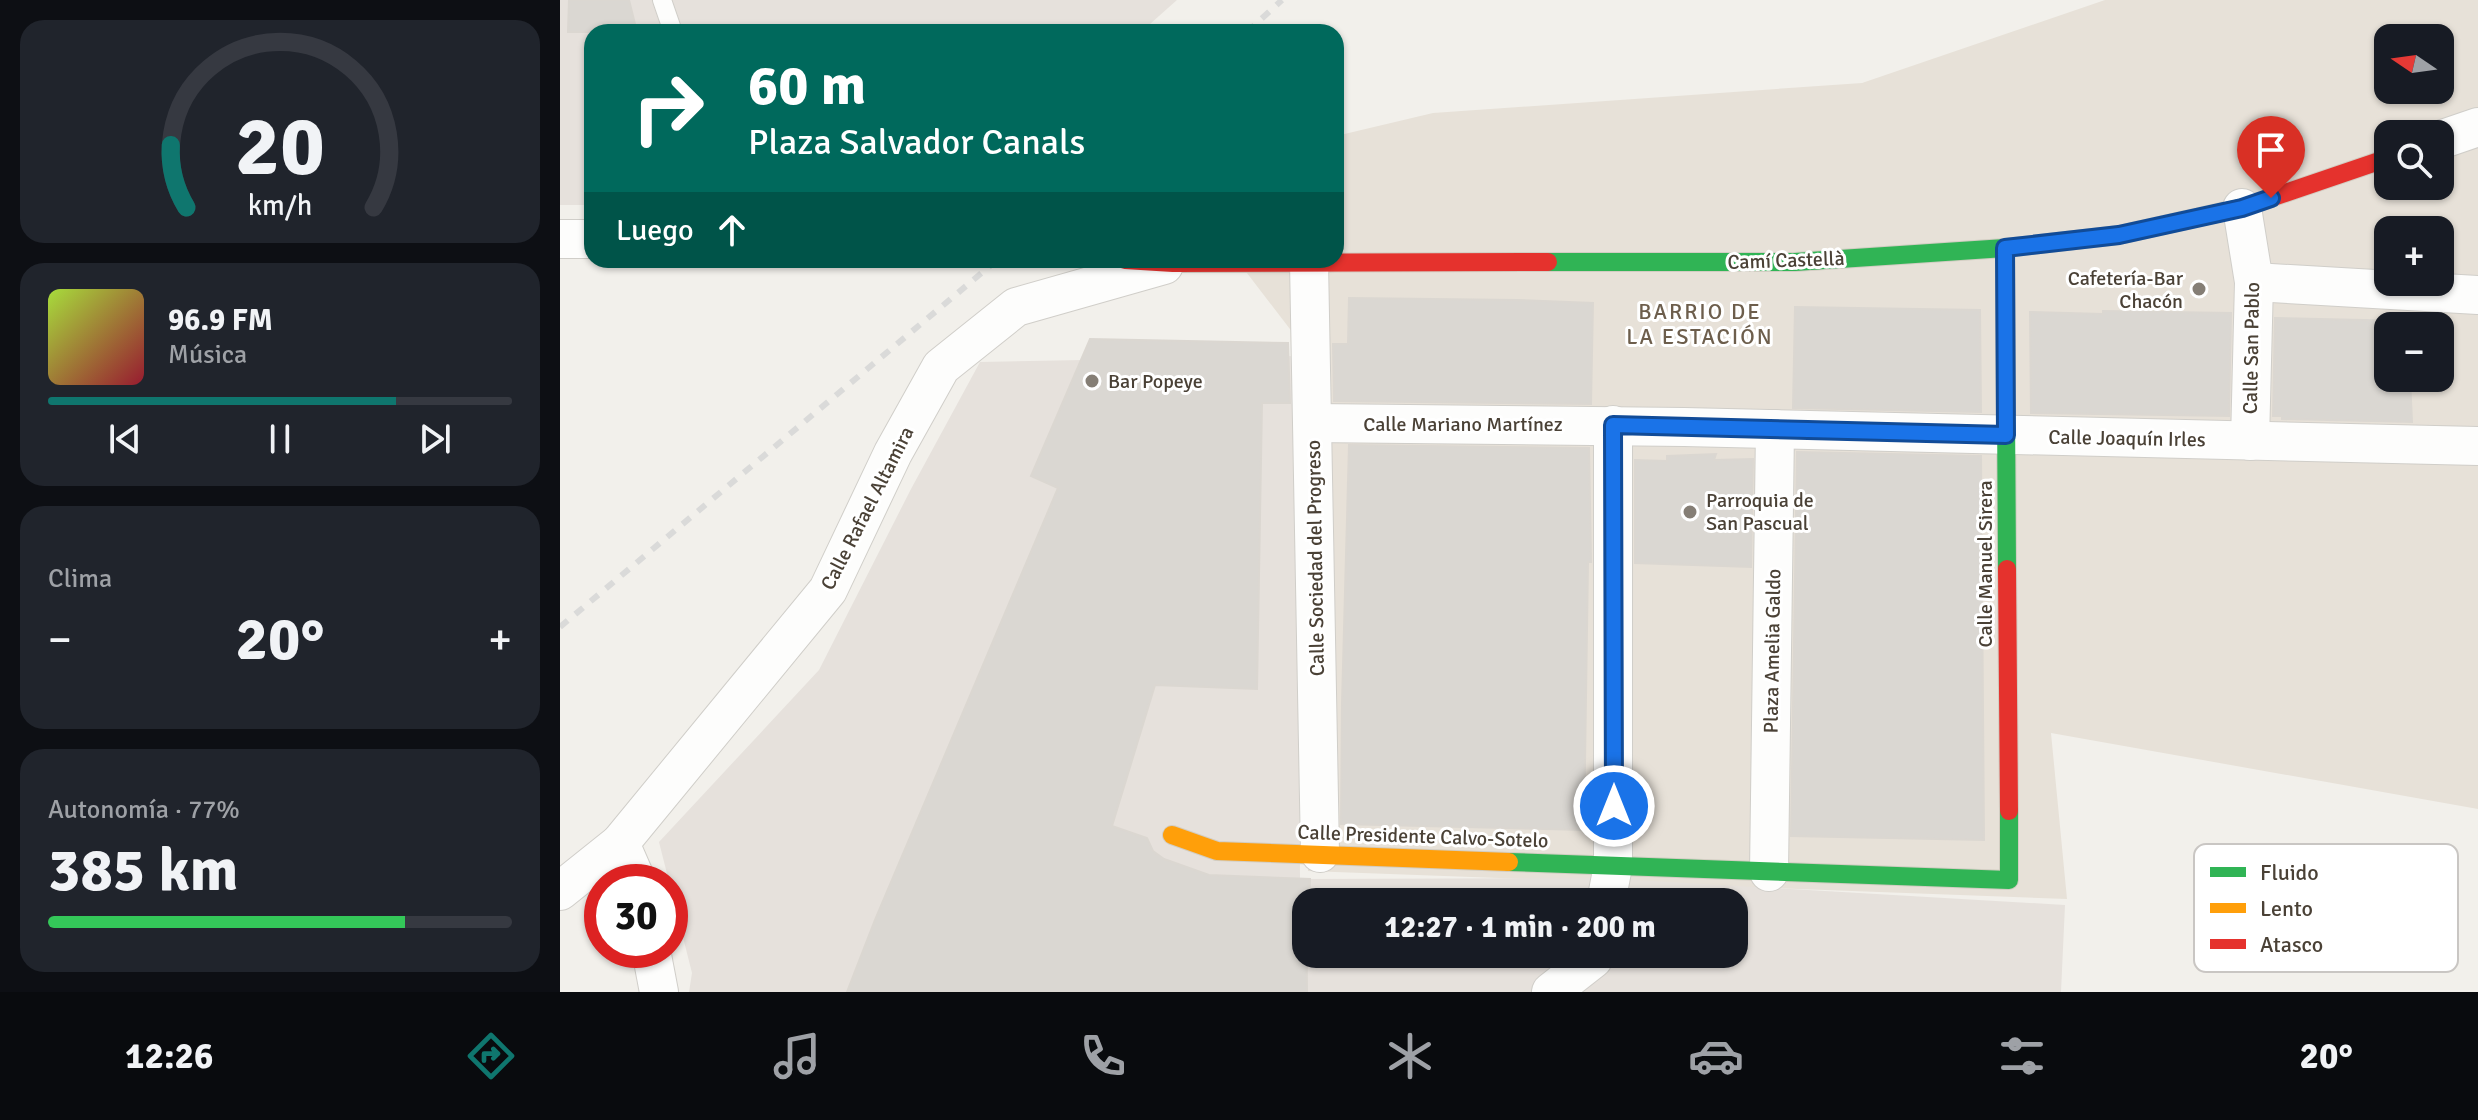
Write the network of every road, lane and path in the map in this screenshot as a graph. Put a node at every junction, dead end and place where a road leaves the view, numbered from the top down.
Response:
1 (662, 0) edge
2 (670, 24) edge
3 (2478, 127) edge
4 (2454, 135) edge
5 (2374, 163) edge
6 (2242, 208) junction
7 (560, 239) edge
8 (584, 239) edge
9 (2005, 248) junction
10 (1344, 262) edge
11 (1155, 268) edge
12 (1309, 268) edge
13 (2254, 282) junction
14 (2478, 295) edge
15 (1313, 423) junction
16 (1613, 425) junction
17 (1775, 429) junction
18 (2006, 435) junction
19 (2250, 441) junction
20 (2478, 446) edge
21 (1172, 835) dead end
22 (620, 843) junction
23 (1320, 853) junction
24 (629, 864) edge
25 (1769, 872) junction
26 (2009, 880) joint
27 (1609, 884) edge
28 (560, 891) edge
29 (654, 968) edge
30 (1582, 968) edge
31 (659, 992) edge
32 (1551, 992) edge

1 - 2 lane
3 - 4 street
5 - 6 street, Camí Castellà
6 - 9 street, Camí Castellà
6 - 13 street, Calle San Pablo
7 - 8 street
9 - 10 street, Camí Castellà
9 - 18 street, Calle Manuel Sirera
11 - 22 street, Calle Rafael Altamira
12 - 15 street, Calle Sociedad del Progreso
13 - 14 street
13 - 19 street, Calle San Pablo
15 - 16 street, Calle Mariano Martínez
15 - 23 street, Calle Sociedad del Progreso
16 - 17 street, Calle Mariano Martínez
16 - 27 street
17 - 18 street, Calle Joaquín Irles
17 - 25 street, Plaza Amelia Galdo
18 - 19 street, Calle Joaquín Irles
18 - 26 street, Calle Manuel Sirera
19 - 20 street, Calle Joaquín Irles
21 - 23 street, Calle Presidente Calvo-Sotelo
22 - 24 street
22 - 28 street, Calle Rafael Altamira
23 - 27 street, Calle Presidente Calvo-Sotelo
25 - 26 street, Calle Presidente Calvo-Sotelo
25 - 27 street, Calle Presidente Calvo-Sotelo
29 - 31 street
30 - 32 street

